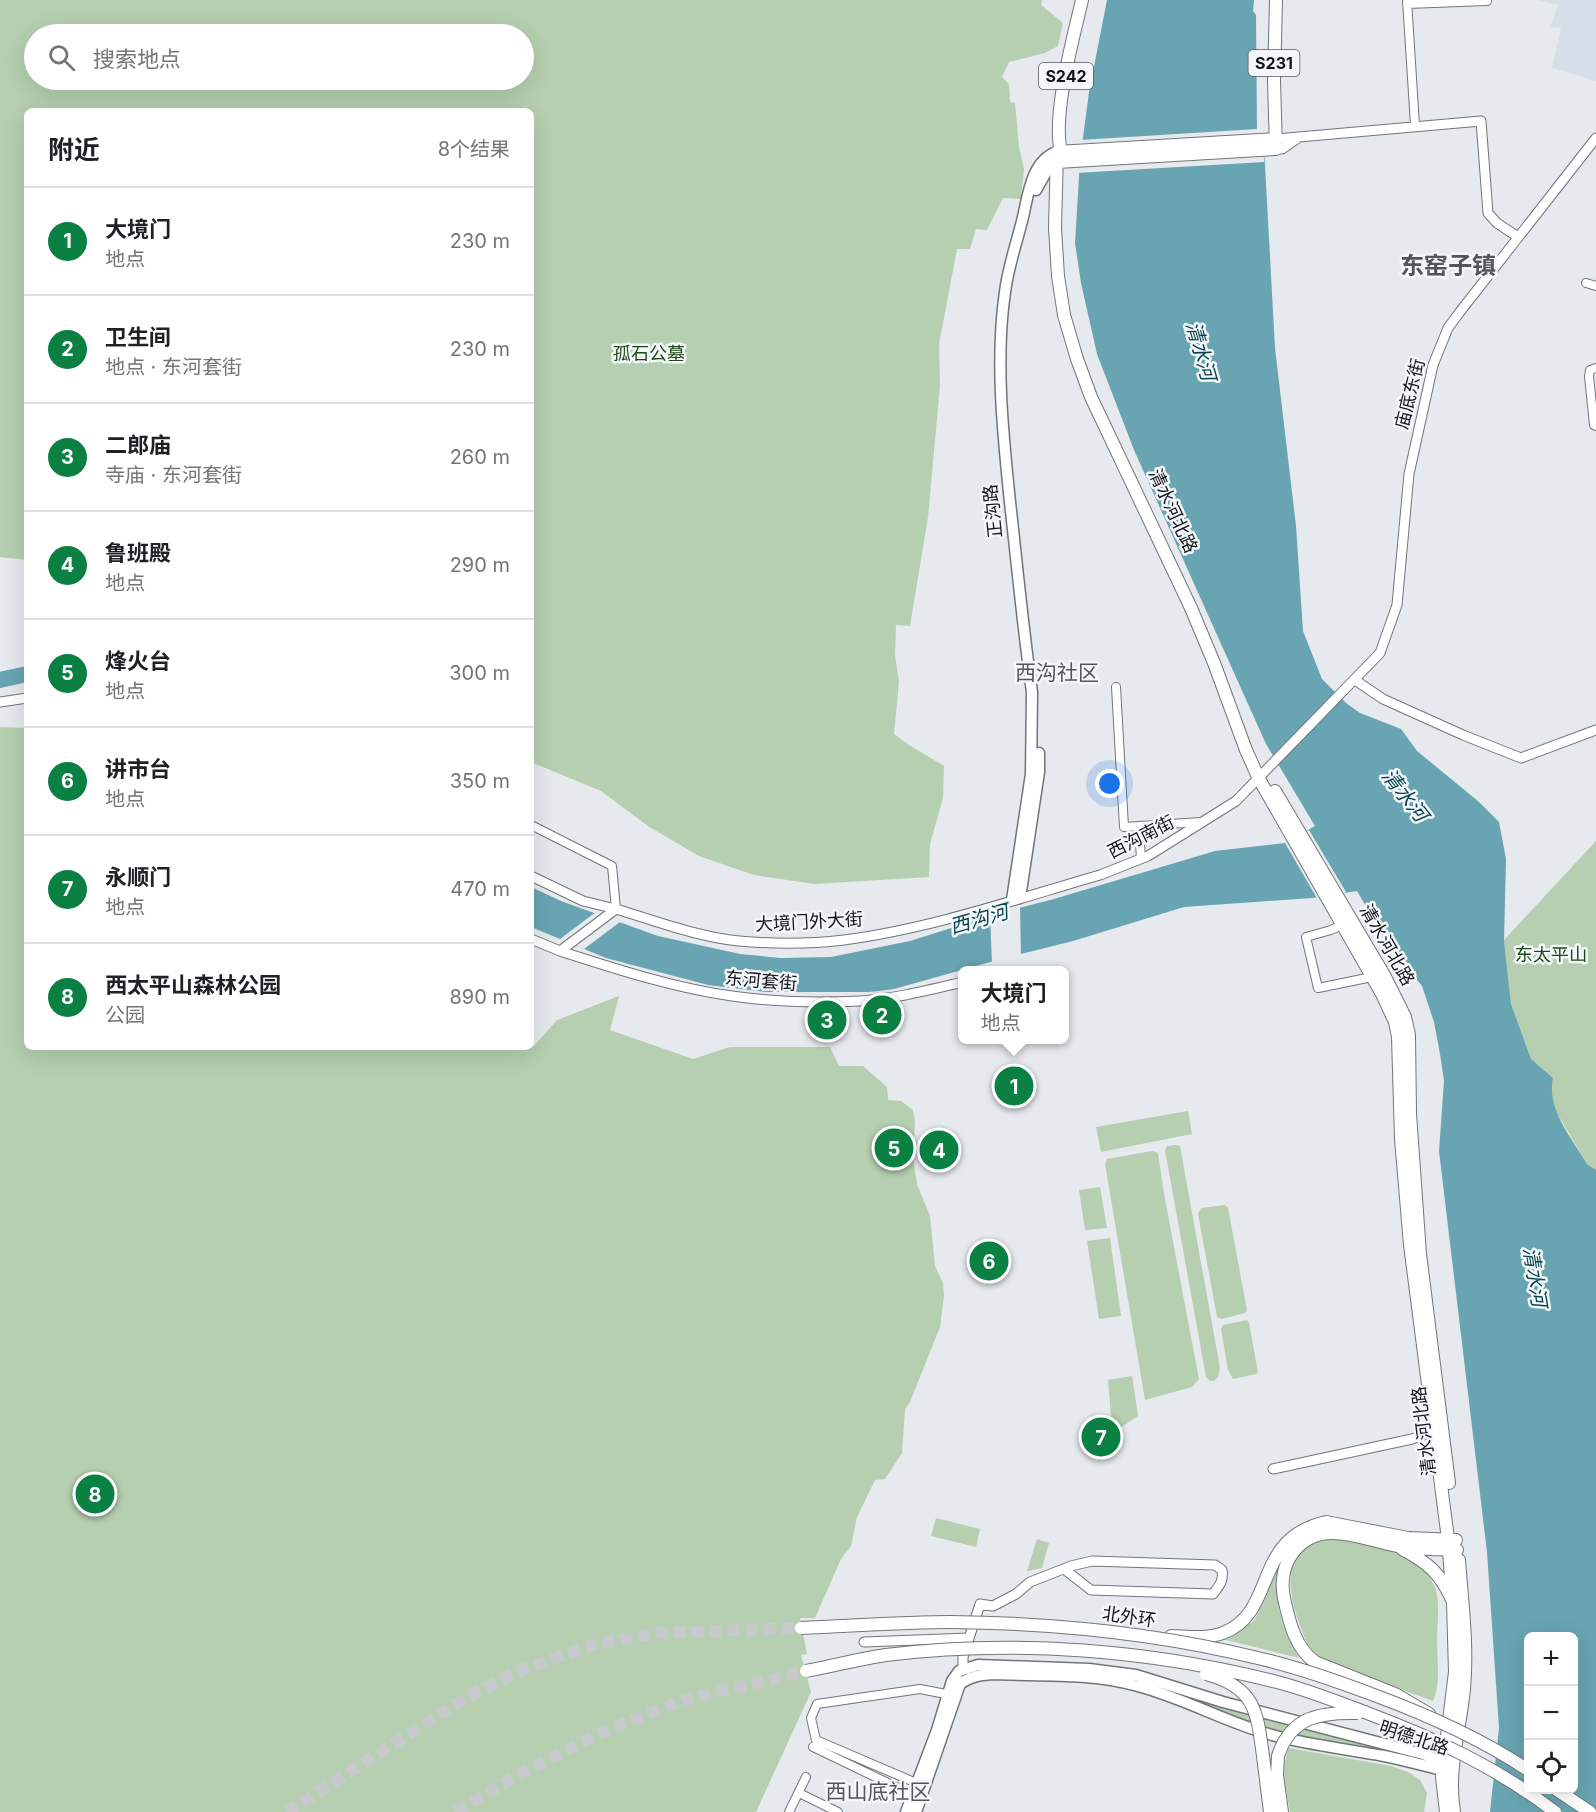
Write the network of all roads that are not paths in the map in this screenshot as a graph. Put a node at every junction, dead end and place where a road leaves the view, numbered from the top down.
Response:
1 (1082, 0) edge
2 (1276, 0) edge
3 (1487, 1) edge
4 (1407, 2) edge
5 (1415, 125) junction
6 (1276, 138) junction
7 (1596, 138) edge
8 (1061, 156) junction
9 (1518, 237) junction
10 (1586, 283) dead end
11 (1596, 286) edge
12 (1596, 368) edge
13 (1596, 426) edge
14 (1355, 680) junction
15 (1116, 687) dead end
16 (24, 698) edge
17 (0, 702) edge
18 (1596, 730) edge
19 (1273, 763) joint
20 (1262, 776) junction
21 (1206, 822) junction
22 (1138, 826) junction
23 (534, 827) edge
24 (1141, 859) junction
25 (534, 877) edge
26 (1016, 899) junction
27 (1334, 899) junction
28 (616, 909) junction
29 (1342, 925) junction
30 (534, 940) edge
31 (560, 951) junction
32 (1372, 977) junction
33 (958, 983) edge
34 (1433, 1431) junction
35 (1273, 1469) dead end
36 (1453, 1545) junction
37 (1399, 1546) junction
38 (1064, 1569) junction
39 (1454, 1602) junction
40 (1033, 1625) junction
41 (801, 1628) tunnel mouth
42 (969, 1638) junction
43 (864, 1642) dead end
44 (1021, 1648) junction
45 (806, 1671) tunnel mouth
46 (964, 1675) junction
47 (952, 1696) junction
48 (1368, 1713) junction
49 (1440, 1721) junction
50 (813, 1747) dead end
51 (1446, 1767) junction
52 (1524, 1767) edge
53 (806, 1777) dead end
54 (921, 1785) junction
55 (799, 1793) junction
56 (1563, 1794) edge
57 (917, 1796) junction
58 (789, 1812) edge
59 (838, 1812) edge
60 (906, 1812) edge
61 (916, 1812) edge
62 (1270, 1812) edge
63 (1282, 1812) edge
64 (1446, 1812) edge
65 (1454, 1812) edge
66 (1555, 1812) edge
67 (1590, 1812) edge

1 - 8 main road, S242
2 - 6 main road, S231
3 - 4 street
4 - 5 street
5 - 6 street
5 - 9 street
6 - 8 main road
7 - 9 street, 庙底东街
8 - 20 main road, 清水河北路
8 - 26 main road, 正沟路
9 - 14 street, 庙底东街
10 - 11 street
12 - 13 street
14 - 18 street
14 - 19 street, 庙底东街
15 - 22 street
16 - 17 street
19 - 20 street, 西沟南街
20 - 21 street, 西沟南街
20 - 27 main road, 清水河北路
21 - 22 street
21 - 24 street, 西沟南街
22 - 24 street
23 - 28 street
24 - 26 street, 西沟南街
25 - 28 street, 大境门外大街
26 - 28 street, 大境门外大街
27 - 29 main road, 清水河北路
27 - 36 main road, 清水河北路
28 - 31 street
29 - 32 main road, 清水河北路
29 - 32 street
30 - 31 street
31 - 33 street, 东河套街
32 - 34 main road, 清水河北路
34 - 35 street
34 - 36 main road, 清水河北路
36 - 37 main road
36 - 39 main road, 清水河北路
36 - 40 main road, bridge
36 - 51 main road, 清水河北路
37 - 39 main road
37 - 49 main road, bridge
38 - 38 street
38 - 42 street
39 - 51 main road, 清水河北路
40 - 41 main road, 北外环, bridge
40 - 49 main road, 北外环, bridge
42 - 43 street
42 - 46 street
44 - 45 main road, 北外环, bridge
44 - 48 main road, 北外环, bridge
44 - 62 main road, bridge
46 - 47 main road
46 - 51 main road, 明德北路
46 - 51 main road, 明德北路
47 - 54 main road
47 - 54 street
48 - 63 main road, bridge
48 - 66 main road, 北外环, bridge
49 - 52 main road, bridge
50 - 57 street
51 - 64 main road, 清水河北路
51 - 65 main road, 清水河北路
53 - 55 street
54 - 57 main road
55 - 58 street
55 - 59 street
56 - 67 main road
57 - 60 main road
57 - 61 main road

